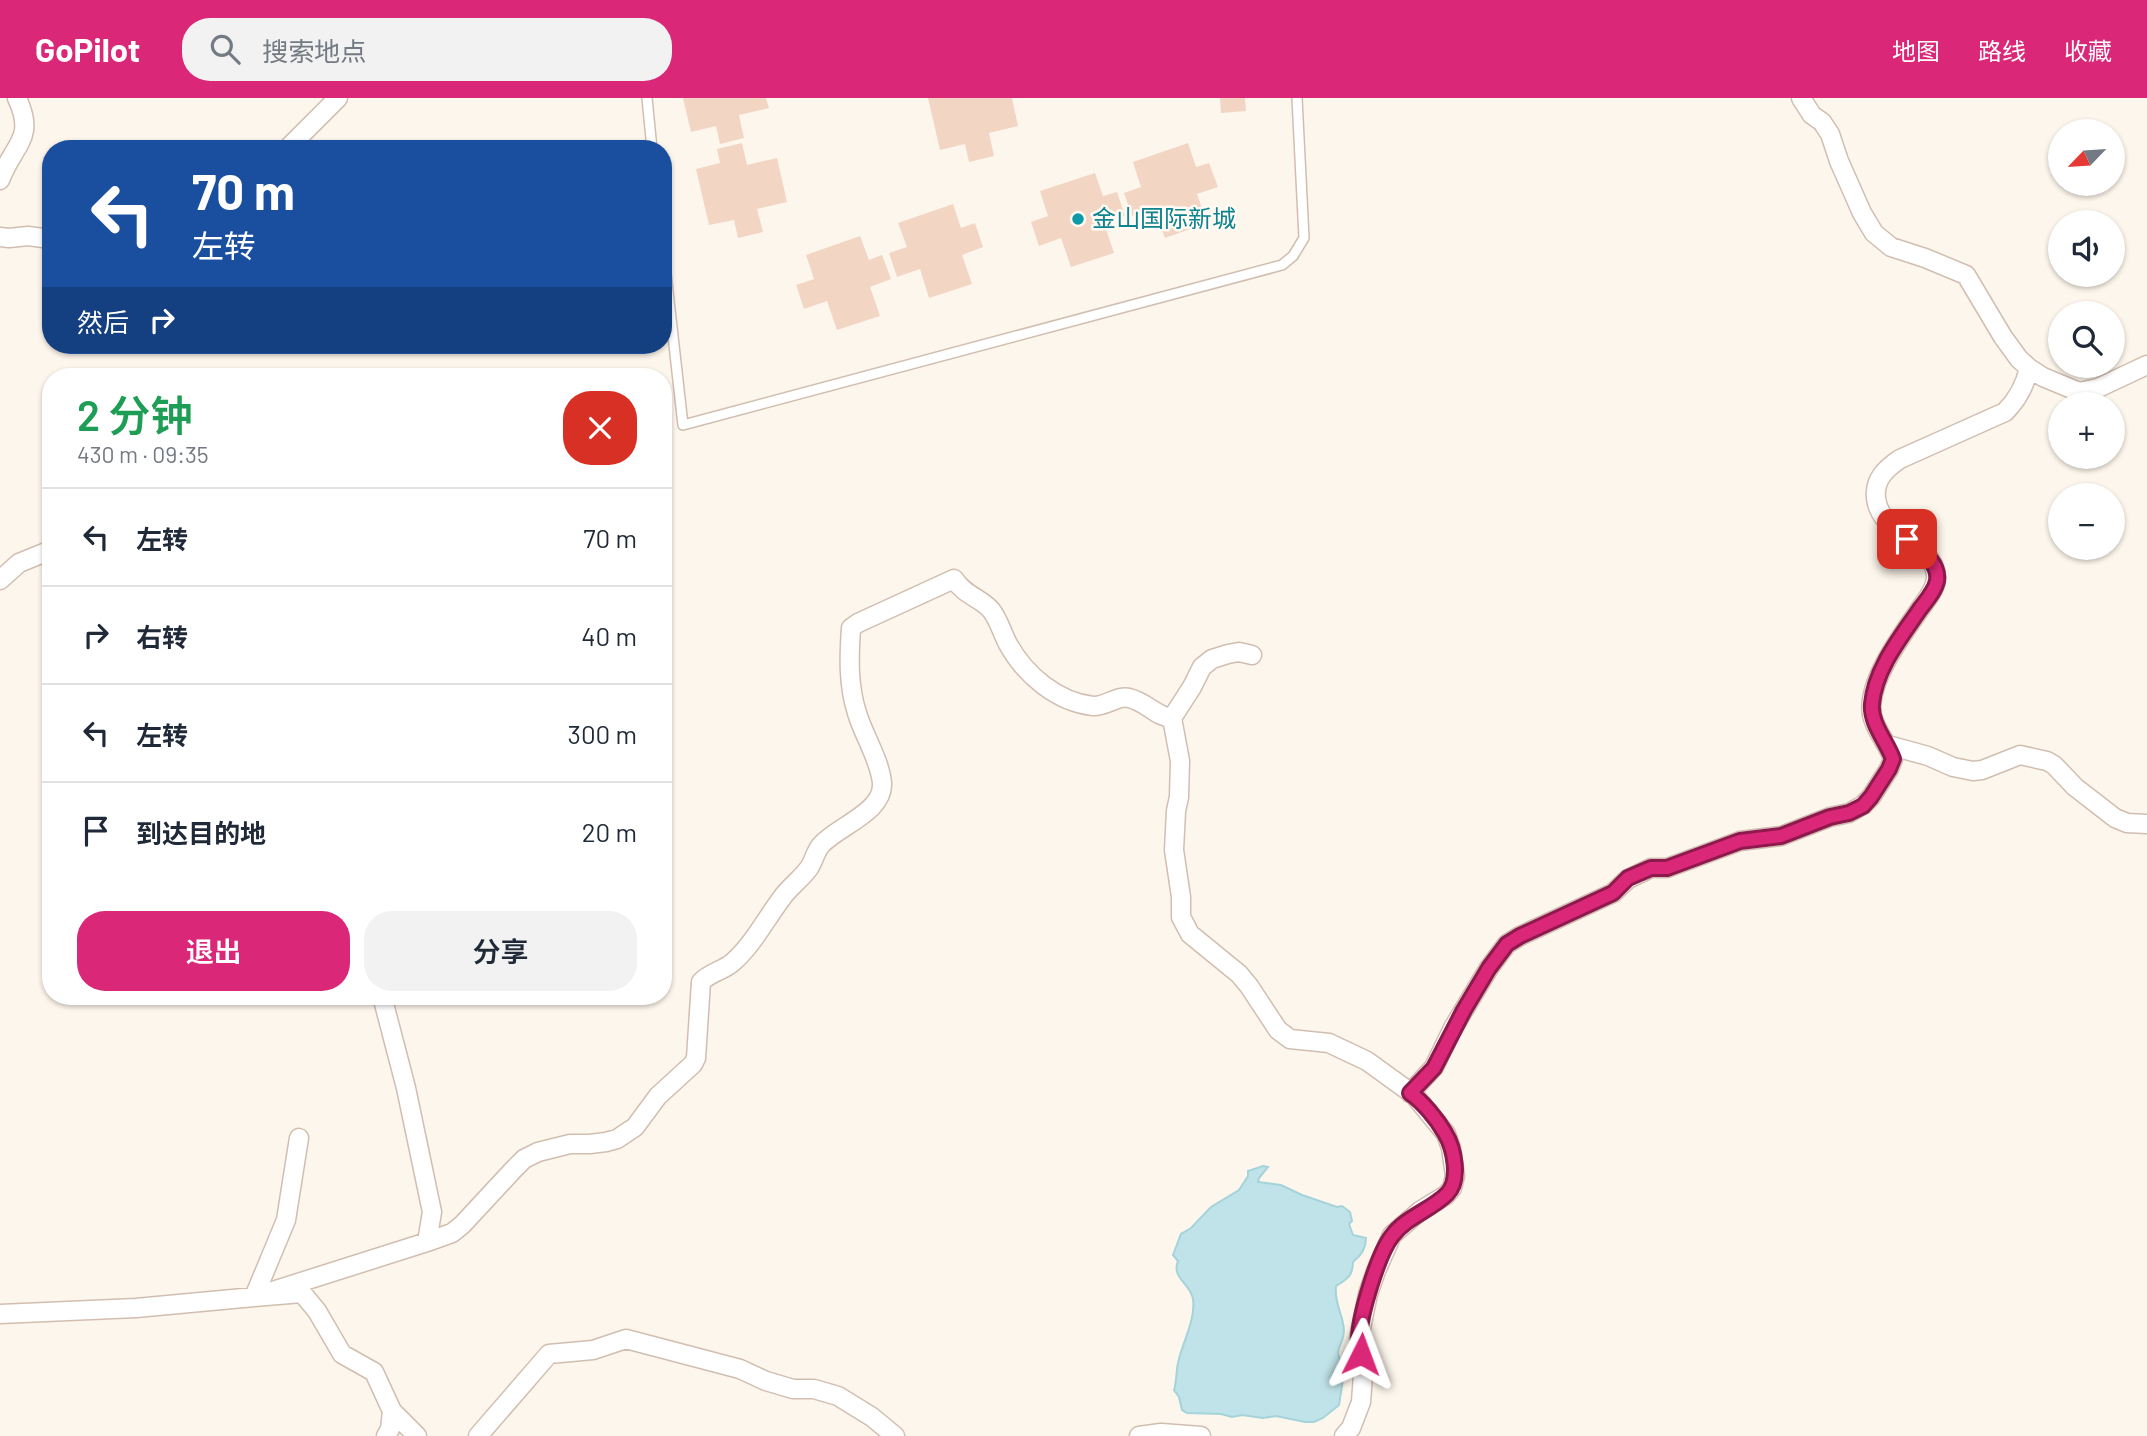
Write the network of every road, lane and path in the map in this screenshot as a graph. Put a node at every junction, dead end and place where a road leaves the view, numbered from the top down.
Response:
1 (17, 98) edge
2 (338, 98) edge
3 (647, 98) edge
4 (1297, 98) edge
5 (1801, 98) edge
6 (296, 140) edge
7 (652, 140) edge
8 (0, 180) edge
9 (0, 237) edge
10 (42, 238) edge
11 (672, 327) edge
12 (2147, 365) edge
13 (2029, 368) junction
14 (42, 554) edge
15 (0, 580) edge
16 (1252, 655) dead end
17 (1172, 718) junction
18 (1888, 745) junction
19 (2147, 824) edge
20 (384, 1005) edge
21 (1410, 1093) junction
22 (299, 1138) dead end
23 (427, 1242) junction
24 (254, 1297) junction
25 (0, 1314) edge
26 (392, 1411) junction
27 (386, 1436) edge
28 (417, 1436) edge
29 (478, 1436) edge
30 (895, 1436) edge
31 (1139, 1436) edge
32 (1201, 1436) edge
33 (1344, 1436) edge

1 - 8 street
2 - 6 street
3 - 7 lane
4 - 11 lane
5 - 13 street
9 - 10 street
12 - 13 street
13 - 18 street
14 - 15 street
16 - 17 street
17 - 21 street
17 - 23 street
18 - 19 street
18 - 21 street
20 - 23 street
21 - 33 street
22 - 24 street
23 - 24 street
24 - 25 street
24 - 26 street
26 - 27 street
26 - 28 street
29 - 30 street
31 - 32 street

